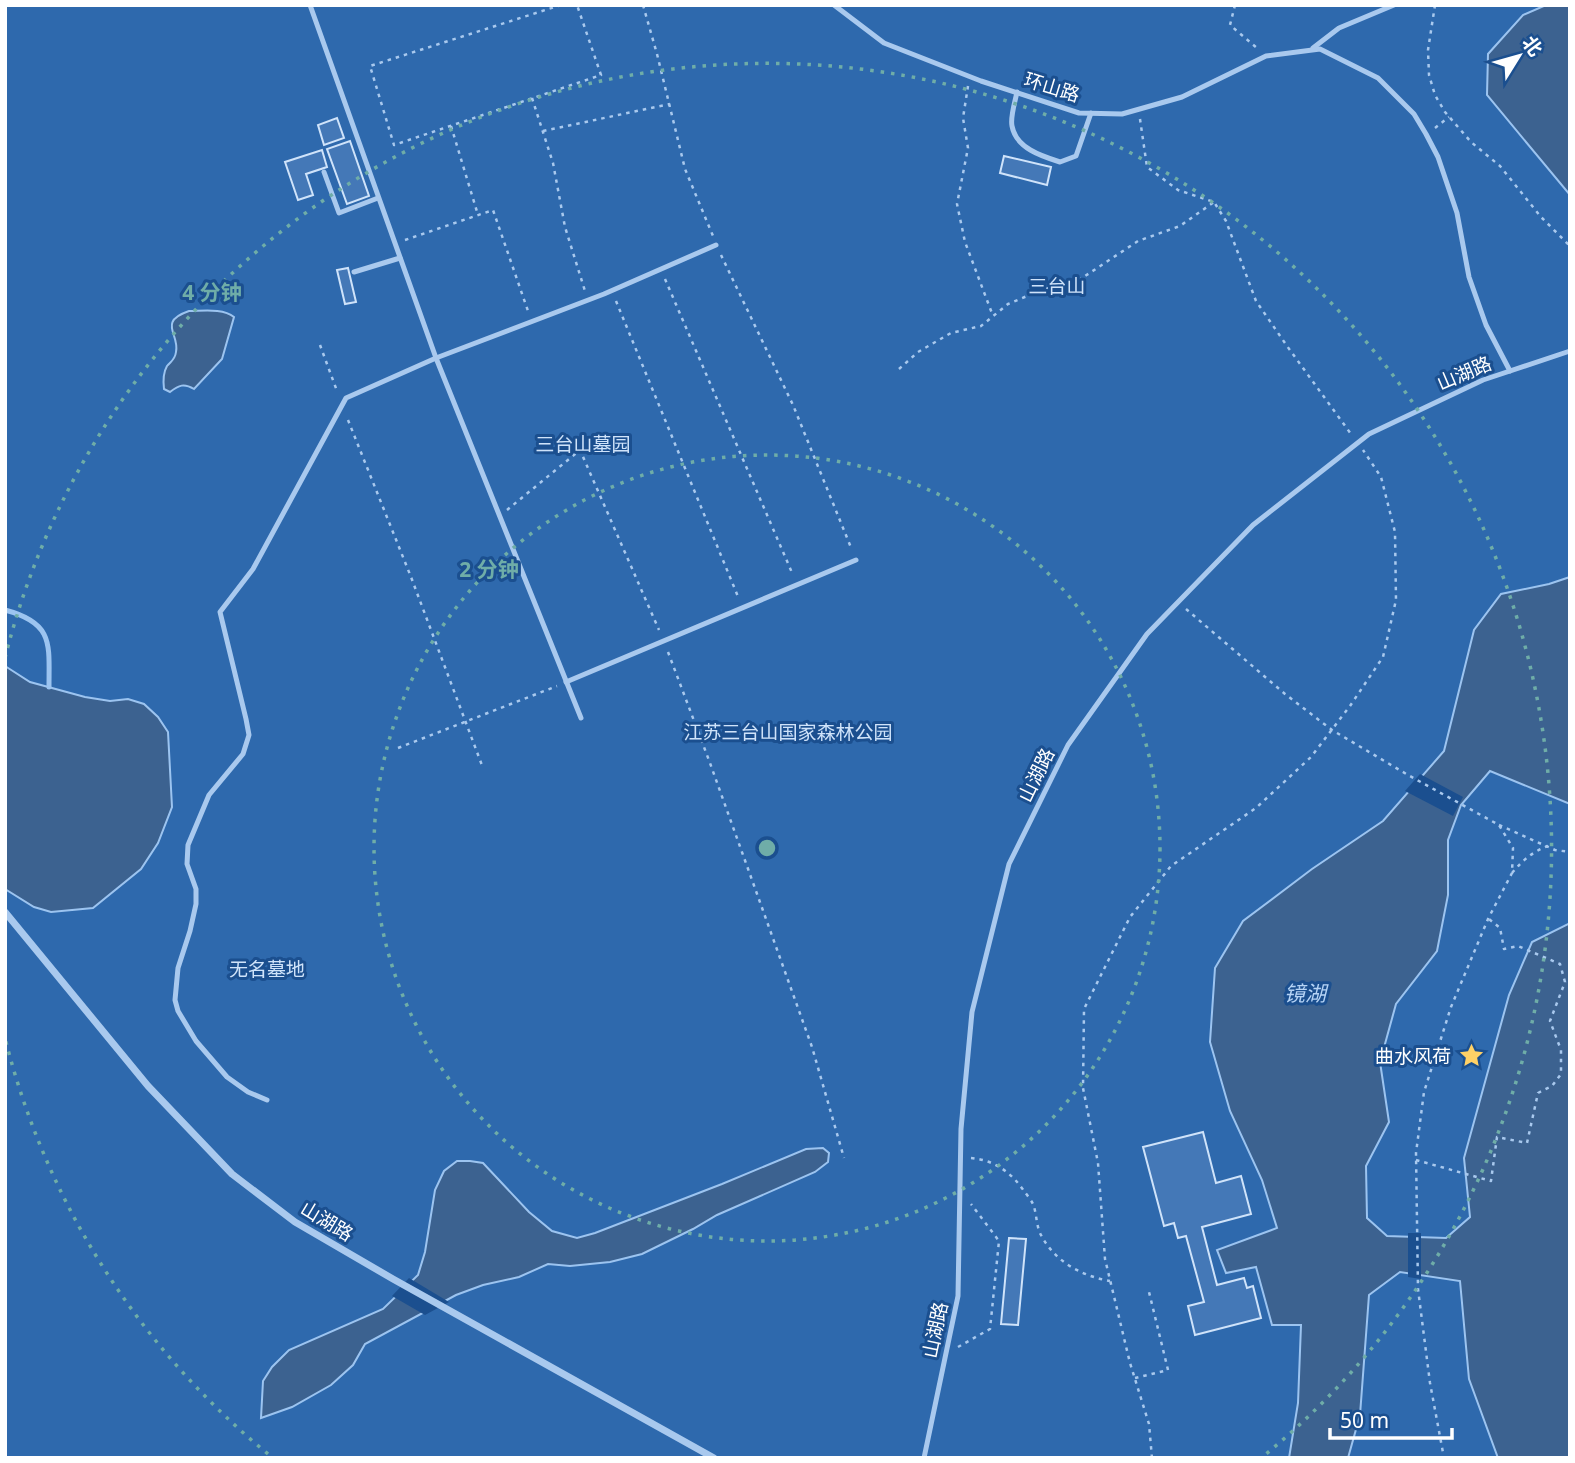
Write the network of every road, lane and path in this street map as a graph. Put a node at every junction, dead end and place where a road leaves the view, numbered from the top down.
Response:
1 (310, 5) edge
2 (561, 5) edge
3 (578, 5) edge
4 (643, 5) edge
5 (834, 5) edge
6 (1235, 5) edge
7 (1394, 5) edge
8 (1435, 5) edge
9 (1311, 50) junction
10 (1266, 56) junction
11 (969, 76) junction
12 (1017, 92) junction
13 (532, 98) junction
14 (670, 104) junction
15 (1139, 110) junction
16 (1091, 113) junction
17 (1449, 117) junction
18 (451, 126) junction
19 (543, 131) junction
20 (1426, 134) junction
21 (324, 172) dead end
22 (379, 198) junction
23 (1214, 202) junction
24 (478, 215) junction
25 (395, 243) junction
26 (716, 245) junction
27 (1570, 246) edge
28 (400, 258) junction
29 (661, 270) junction
30 (354, 272) dead end
31 (612, 291) junction
32 (589, 300) junction
33 (993, 316) junction
34 (531, 322) junction
35 (320, 345) dead end
36 (1570, 351) edge
37 (436, 358) junction
38 (899, 369) dead end
39 (1510, 370) junction
40 (342, 405) junction
41 (1358, 443) junction
42 (500, 516) junction
43 (856, 560) joint
44 (797, 586) junction
45 (1178, 602) junction
46 (743, 608) junction
47 (664, 641) junction
48 (566, 682) junction
49 (581, 718) dead end
50 (465, 721) junction
51 (1332, 730) junction
52 (398, 748) dead end
53 (482, 768) dead end
54 (1499, 825) junction
55 (1548, 846) junction
56 (1570, 852) edge
57 (1512, 873) junction
58 (5, 912) edge
59 (1488, 919) junction
60 (267, 1100) dead end
61 (961, 1157) junction
62 (844, 1158) dead end
63 (1416, 1160) junction
64 (960, 1190) junction
65 (1111, 1281) junction
66 (1149, 1292) dead end
67 (946, 1354) junction
68 (1135, 1378) junction
69 (714, 1458) edge
70 (924, 1458) edge
71 (1152, 1458) edge
72 (1444, 1458) edge

1 - 22 lane
2 - 18 path
3 - 13 path
4 - 14 path
5 - 11 lane, 环山路
6 - 10 path
7 - 9 lane
8 - 17 path
9 - 10 lane, 环山路
9 - 20 lane, 环山路
10 - 15 lane, 环山路
11 - 12 lane, 环山路
11 - 33 path
12 - 16 lane, 环山路
12 - 16 lane
13 - 18 path
13 - 19 path
14 - 19 path
14 - 26 path
15 - 16 lane, 环山路
15 - 23 path
17 - 20 path
17 - 27 path
18 - 24 path
19 - 32 path
20 - 39 lane, 环山路
21 - 22 lane
22 - 25 lane
23 - 33 path
23 - 41 path
24 - 25 path
24 - 34 path
25 - 28 lane
26 - 29 lane
26 - 43 path
28 - 30 lane
28 - 37 lane
29 - 31 lane
29 - 44 path
31 - 32 lane
31 - 46 path
32 - 34 lane
33 - 38 path
34 - 37 lane
35 - 40 path
36 - 39 lane, 山湖路
37 - 40 lane
37 - 42 lane
39 - 41 lane, 山湖路
40 - 50 path
40 - 60 lane
41 - 45 lane, 山湖路
41 - 51 path
42 - 47 path
42 - 48 lane
43 - 44 lane
44 - 46 lane
45 - 51 path
45 - 61 lane, 山湖路
46 - 47 lane
47 - 48 lane
47 - 62 path
48 - 49 lane
48 - 50 path
50 - 52 path
50 - 53 path
51 - 54 path
51 - 65 path
54 - 55 path
54 - 57 path
55 - 56 path
55 - 57 path
57 - 59 path
58 - 69 street, 山湖路
59 - 63 path
59 - 63 path
61 - 64 lane, 山湖路
61 - 65 path
63 - 72 path
64 - 67 lane, 山湖路
64 - 67 path
65 - 68 path
66 - 68 path
67 - 70 lane, 山湖路
68 - 71 path

